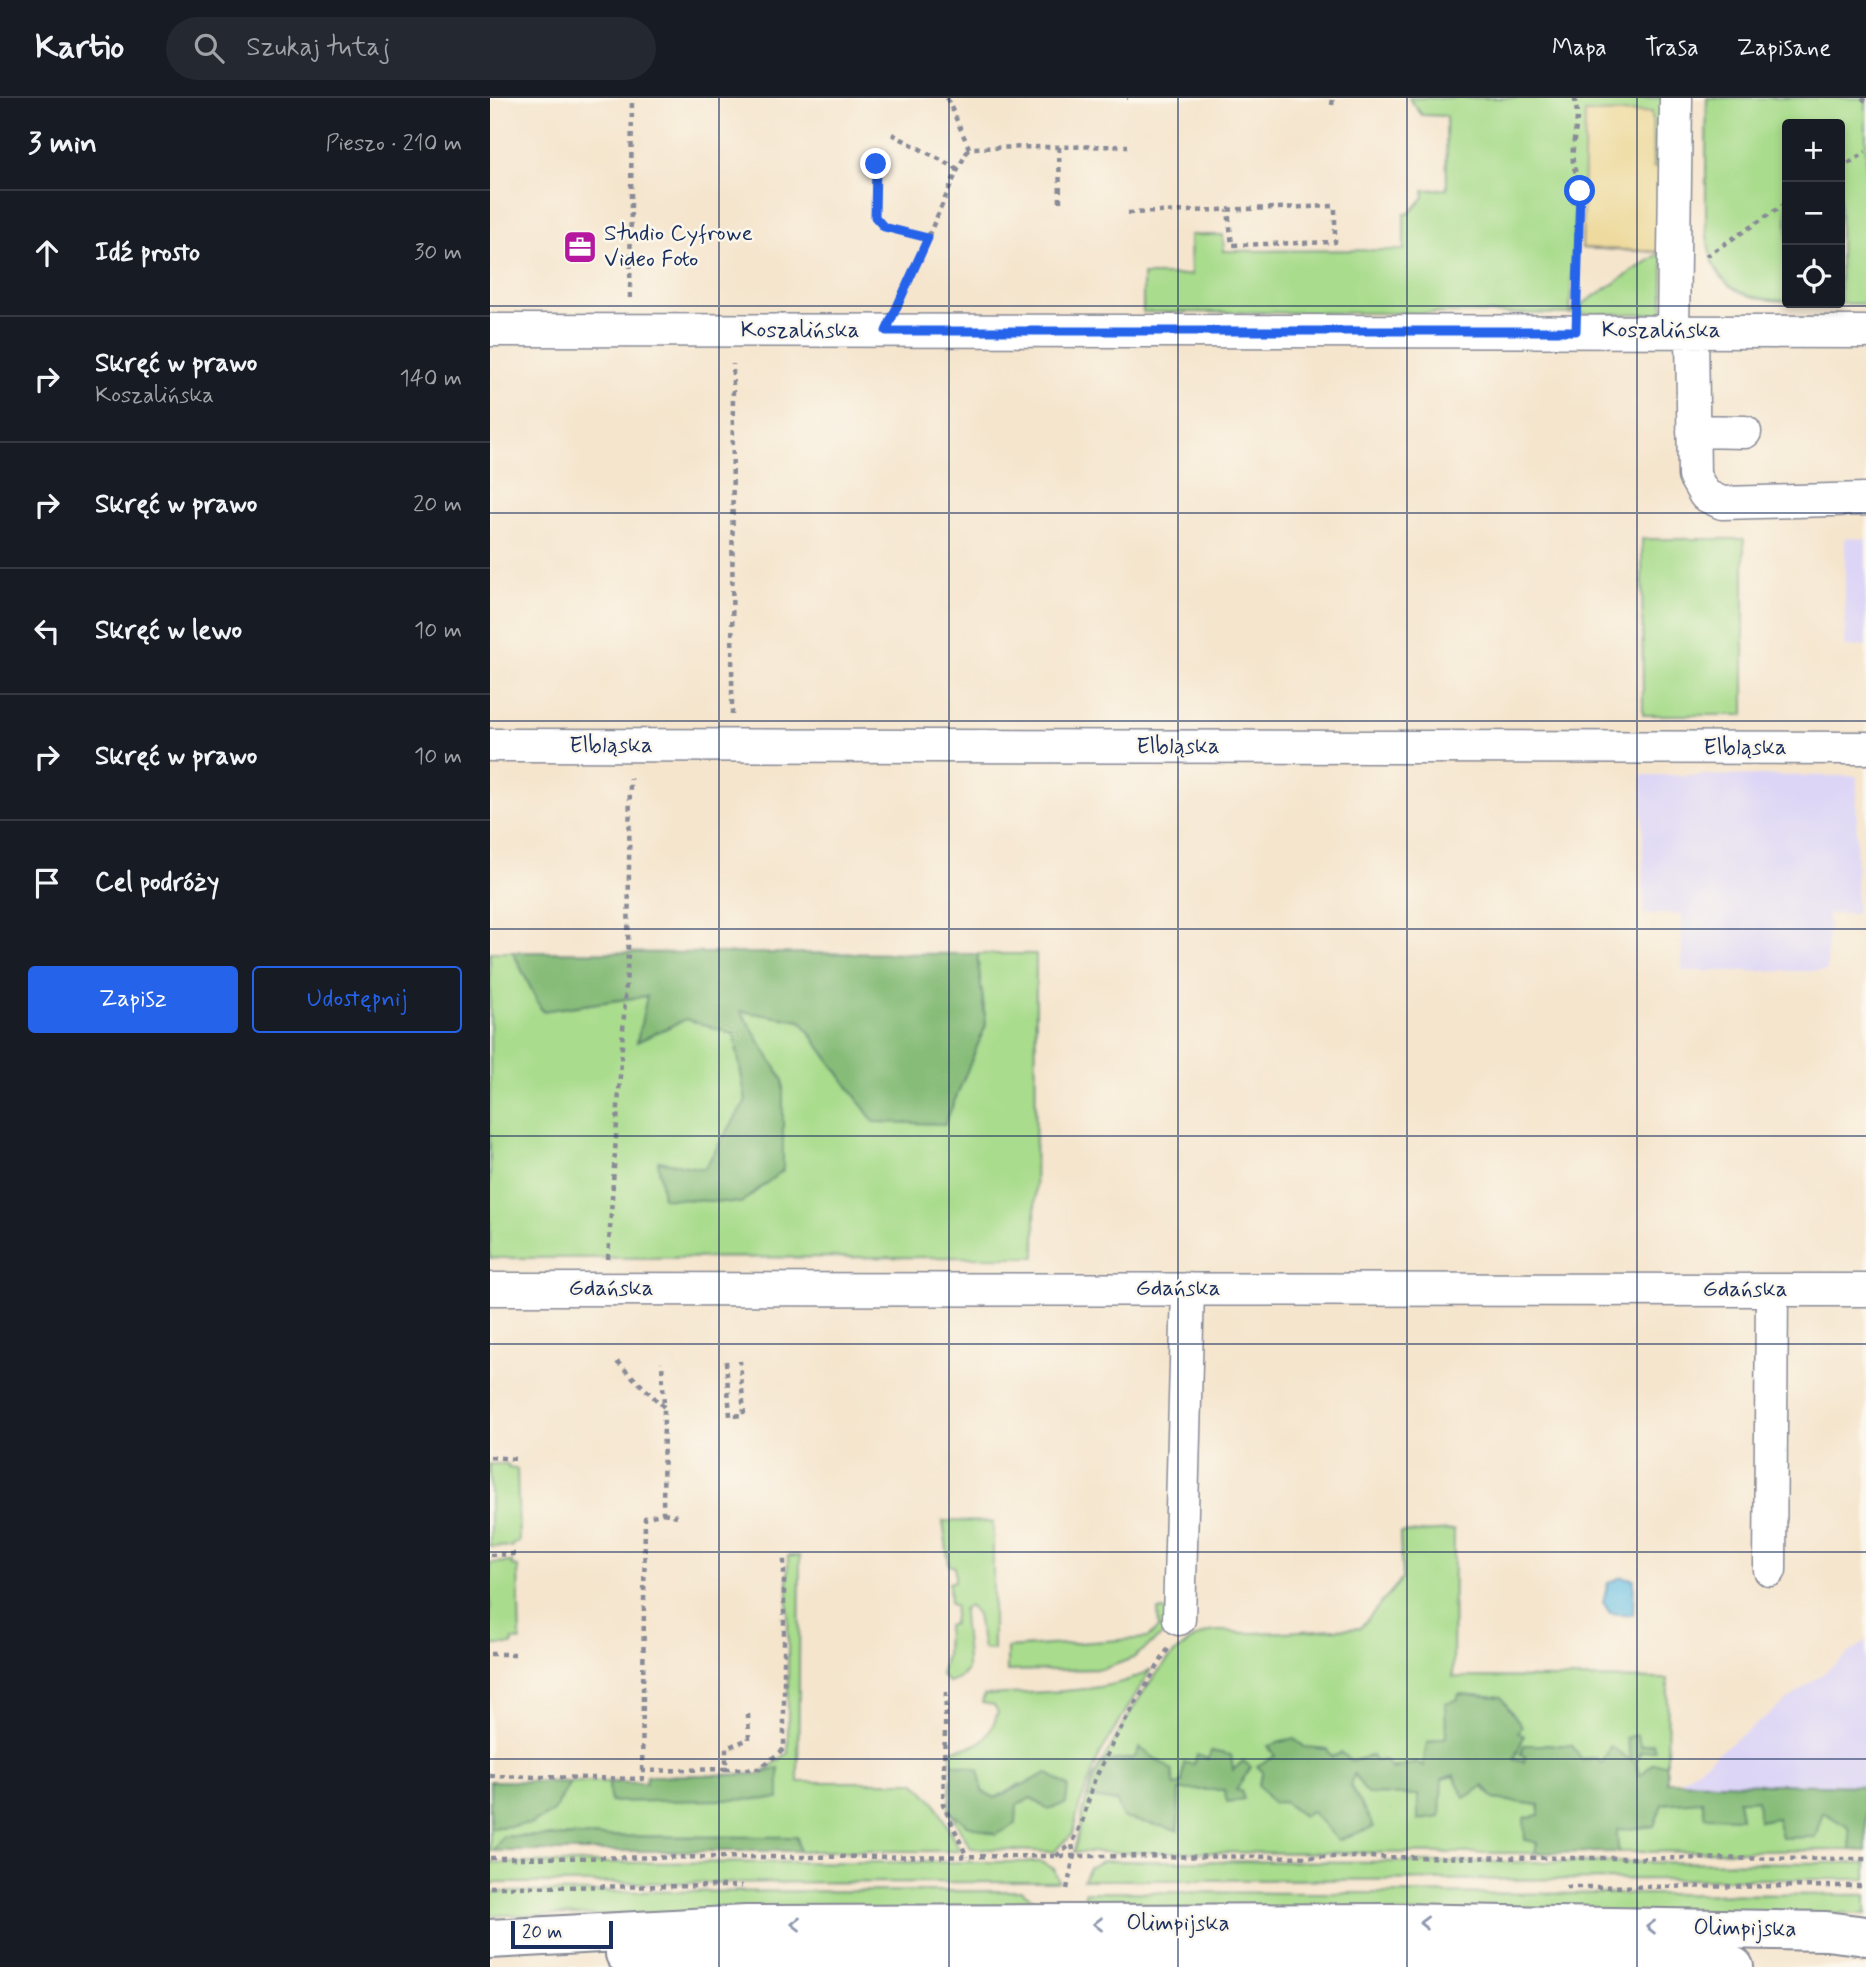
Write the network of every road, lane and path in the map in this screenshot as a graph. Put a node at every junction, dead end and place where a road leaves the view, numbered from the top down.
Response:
1 (632, 98) edge
2 (947, 98) edge
3 (1333, 98) edge
4 (1575, 98) edge
5 (1676, 98) edge
6 (1332, 105) dead end
7 (892, 134) dead end
8 (1128, 146) dead end
9 (1059, 147) junction
10 (969, 148) junction
11 (1866, 152) edge
12 (876, 164) dead end
13 (1845, 166) edge
14 (958, 169) junction
15 (1060, 204) dead end
16 (1782, 206) edge
17 (1228, 210) junction
18 (1128, 213) dead end
19 (928, 238) junction
20 (1702, 259) dead end
21 (490, 330) edge
22 (630, 330) junction
23 (886, 331) junction
24 (1576, 331) junction
25 (1683, 332) junction
26 (1866, 332) edge
27 (733, 352) dead end
28 (1693, 431) junction
29 (1745, 432) dead end
30 (1866, 499) edge
31 (732, 721) dead end
32 (490, 745) edge
33 (1866, 748) edge
34 (630, 767) dead end
35 (607, 1267) dead end
36 (490, 1289) edge
37 (1188, 1289) junction
38 (1772, 1290) junction
39 (1866, 1290) edge
40 (726, 1361) dead end
41 (740, 1361) dead end
42 (617, 1362) dead end
43 (662, 1362) dead end
44 (664, 1407) junction
45 (490, 1457) edge
46 (516, 1459) dead end
47 (663, 1513) junction
48 (677, 1516) dead end
49 (516, 1554) dead end
50 (490, 1555) edge
51 (783, 1556) dead end
52 (1770, 1570) dead end
53 (1175, 1632) joint
54 (490, 1654) edge
55 (515, 1654) dead end
56 (946, 1692) dead end
57 (748, 1714) dead end
58 (726, 1769) junction
59 (642, 1771) junction
60 (490, 1776) edge
61 (1072, 1844) junction
62 (1056, 1856) junction
63 (1074, 1856) junction
64 (968, 1857) junction
65 (490, 1858) edge
66 (1866, 1858) edge
67 (1067, 1887) dead end
68 (864, 1924) junction
69 (967, 1924) junction
70 (1866, 1936) edge
71 (490, 1939) edge
72 (490, 1951) edge
73 (800, 1963) edge
74 (1011, 1964) edge
75 (913, 1965) edge
76 (1734, 1967) edge

1 - 22 path
2 - 10 path
3 - 6 path
4 - 24 path
5 - 25 street
7 - 14 path
8 - 9 path
9 - 10 path
9 - 15 path
10 - 14 path
11 - 13 path
12 - 19 path
14 - 19 path
16 - 20 path
17 - 17 path
17 - 18 path
19 - 23 path
21 - 22 street, Koszalińska
22 - 23 street, Koszalińska
23 - 24 street, Koszalińska
24 - 25 street, Koszalińska
25 - 26 street, Koszalińska
25 - 28 street
27 - 31 path
28 - 29 street
28 - 30 street
32 - 33 street, Elbląska
34 - 35 path
36 - 37 street, Gdańska
37 - 38 street, Gdańska
37 - 53 street
38 - 39 street, Gdańska
38 - 52 street
40 - 41 path
42 - 44 path
43 - 44 path
44 - 47 path
45 - 46 path
47 - 48 path
47 - 59 path
49 - 50 path
51 - 58 path
53 - 61 path
54 - 55 path
56 - 64 path
57 - 58 path
58 - 59 path
59 - 60 path
61 - 62 path
61 - 63 path
62 - 63 path
62 - 64 path
63 - 66 path
63 - 67 path
64 - 65 path
68 - 69 main road, Olimpijska
68 -> 71 main road, Olimpijska
68 - 75 street
70 -> 69 main road, Olimpijska
69 - 75 street
72 - 73 main road, Olimpijska
73 - 75 main road, Olimpijska
74 - 75 main road, Olimpijska
74 - 76 main road, Olimpijska

